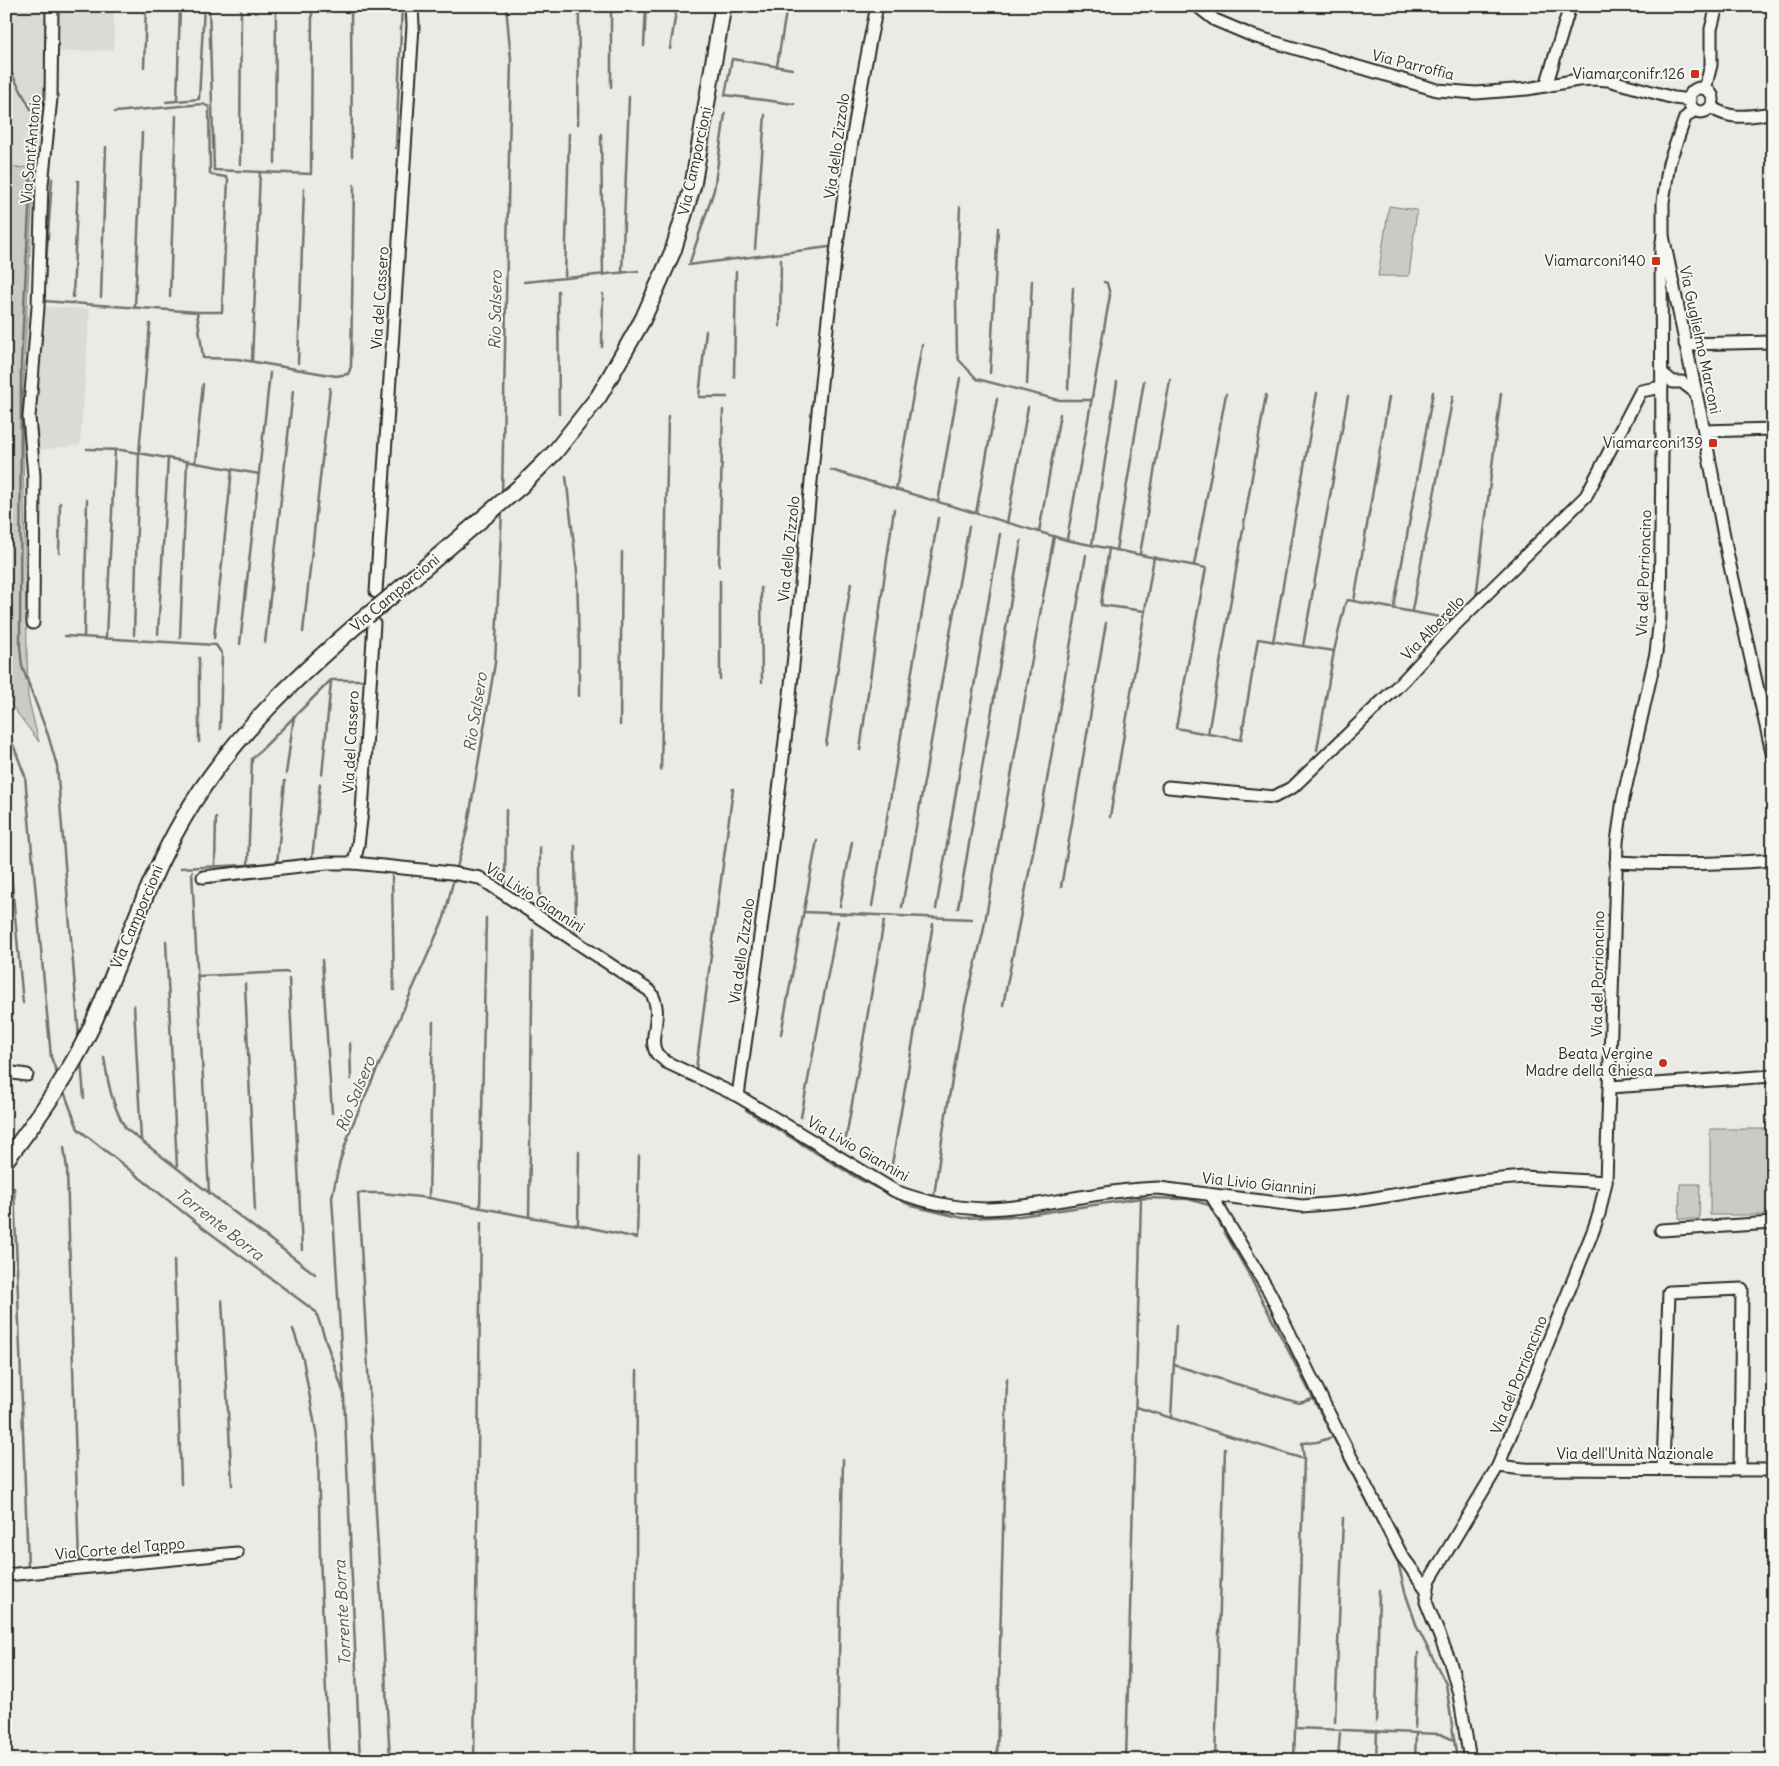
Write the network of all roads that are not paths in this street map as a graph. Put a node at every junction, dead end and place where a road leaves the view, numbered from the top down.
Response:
1 (52, 6) edge
2 (412, 6) edge
3 (723, 6) edge
4 (877, 6) edge
5 (1197, 6) edge
6 (1570, 6) edge
7 (1717, 6) edge
8 (1546, 86) junction
9 (1705, 89) junction
10 (1692, 105) junction
11 (1711, 108) junction
12 (1773, 113) edge
13 (1663, 236) junction
14 (1662, 330) junction
15 (1683, 338) junction
16 (1773, 342) edge
17 (1690, 371) junction
18 (1662, 373) junction
19 (1677, 382) junction
20 (1662, 389) junction
21 (1695, 392) junction
22 (1773, 429) edge
23 (1704, 431) junction
24 (382, 595) junction
25 (370, 620) junction
26 (32, 623) dead end
27 (1773, 757) edge
28 (1168, 787) dead end
29 (1773, 860) edge
30 (1616, 862) junction
31 (354, 863) junction
32 (203, 877) dead end
33 (6, 1072) edge
34 (27, 1074) dead end
35 (1773, 1076) edge
36 (1610, 1087) junction
37 (738, 1096) junction
38 (6, 1160) edge
39 (1606, 1182) junction
40 (1211, 1195) junction
41 (1773, 1223) edge
42 (1661, 1230) dead end
43 (1498, 1466) junction
44 (1663, 1469) junction
45 (1740, 1470) junction
46 (1773, 1470) edge
47 (237, 1553) dead end
48 (6, 1575) edge
49 (1426, 1590) junction
50 (1470, 1760) edge

1 - 26 street, Via Sant'Antonio
2 - 24 street, Via del Cassero
3 - 24 main road, Via Camporcioni
4 - 37 street, Via dello Zizzolo
5 - 8 street, Via Parroffia
6 - 8 street
7 - 9 street
8 - 10 street, Via Parroffia
9 - 10 street
9 - 11 street
10 - 11 street
10 - 13 street, Via Guglielmo Marconi
11 - 12 street
13 - 14 street, Via del Porrioncino
13 - 15 street, Via Guglielmo Marconi
14 - 15 street
14 - 18 street, Via del Porrioncino
15 - 16 street
15 - 17 street, Via Guglielmo Marconi
17 - 19 street
17 - 21 street, Via Guglielmo Marconi
18 - 19 street
18 - 20 street, Via del Porrioncino
19 - 20 street
19 - 21 street
20 - 28 street, Via Alberello
20 - 30 street, Via del Porrioncino
21 - 23 street, Via Guglielmo Marconi
22 - 23 street
23 - 27 street, Via Guglielmo Marconi
24 - 25 main road, Via Camporcioni, bridge
25 - 31 street, Via del Cassero
25 - 38 main road, Via Camporcioni
29 - 30 street
30 - 36 street, Via del Porrioncino
31 - 32 street, Via Livio Giannini
31 - 37 street, Via Livio Giannini
33 - 34 street
35 - 36 street
36 - 39 street, Via del Porrioncino
37 - 40 street, Via Livio Giannini
39 - 40 street, Via Livio Giannini
39 - 43 street, Via del Porrioncino
40 - 49 street
41 - 42 street
43 - 44 street, Via dell'Unità Nazionale
43 - 49 street, Via del Porrioncino
44 - 45 street, Via dell'Unità Nazionale
44 - 45 street
45 - 46 street, Via dell'Unità Nazionale
47 - 48 street, Via Corte del Tappo
49 - 50 street

